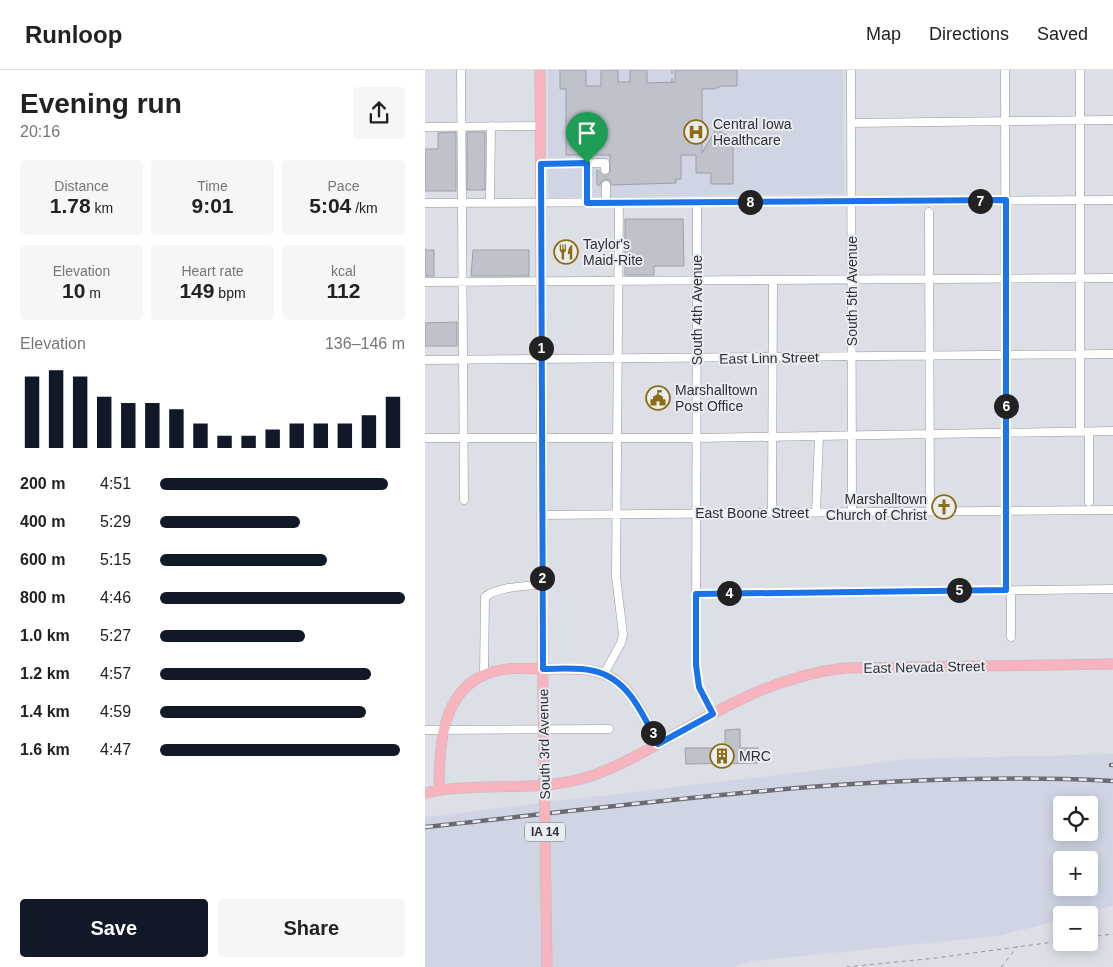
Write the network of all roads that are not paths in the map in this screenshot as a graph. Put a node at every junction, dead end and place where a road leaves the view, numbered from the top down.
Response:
1 (461, 70) edge
2 (540, 70) edge
3 (851, 70) edge
4 (1005, 70) edge
5 (1080, 70) edge
6 (1113, 120) edge
7 (1006, 121) junction
8 (1080, 121) junction
9 (851, 123) junction
10 (460, 126) junction
11 (491, 126) junction
12 (541, 126) junction
13 (425, 127) edge
14 (587, 163) junction
15 (541, 164) junction
16 (605, 170) dead end
17 (606, 185) tunnel mouth
18 (1006, 200) junction
19 (1081, 200) junction
20 (1113, 200) edge
21 (852, 201) junction
22 (697, 202) junction
23 (425, 203) edge
24 (462, 203) junction
25 (490, 203) junction
26 (541, 203) junction
27 (587, 203) junction
28 (606, 203) junction
29 (619, 203) junction
30 (929, 212) dead end
31 (1006, 278) junction
32 (1081, 278) junction
33 (1113, 278) edge
34 (852, 279) junction
35 (929, 279) junction
36 (618, 280) junction
37 (697, 280) junction
38 (773, 280) junction
39 (541, 281) junction
40 (425, 282) edge
41 (463, 282) junction
42 (1113, 354) edge
43 (1007, 355) junction
44 (1081, 355) junction
45 (929, 356) junction
46 (852, 357) junction
47 (772, 358) junction
48 (697, 359) junction
49 (425, 360) edge
50 (465, 360) junction
51 (541, 360) junction
52 (618, 360) junction
53 (1113, 431) edge
54 (1080, 432) junction
55 (1089, 432) junction
56 (1006, 433) junction
57 (930, 434) junction
58 (819, 436) junction
59 (852, 436) junction
60 (772, 437) junction
61 (425, 438) edge
62 (541, 438) junction
63 (618, 438) junction
64 (697, 438) junction
65 (465, 439) junction
66 (464, 500) dead end
67 (1089, 502) dead end
68 (1113, 510) edge
69 (1005, 511) junction
70 (816, 512) junction
71 (852, 512) junction
72 (930, 512) junction
73 (772, 513) junction
74 (618, 514) junction
75 (697, 514) junction
76 (541, 515) junction
77 (542, 584) junction
78 (1113, 589) edge
79 (1009, 590) junction
80 (696, 594) junction
81 (1011, 637) dead end
82 (1113, 664) edge
83 (543, 669) junction
84 (604, 674) junction
85 (484, 675) junction
86 (713, 714) junction
87 (609, 729) dead end
88 (425, 730) edge
89 (442, 730) junction
90 (658, 744) junction
91 (439, 790) junction
92 (425, 793) edge
93 (547, 967) edge

1 - 10 street
2 - 12 main road, South 3rd Avenue / IA 14
3 - 9 street, South 5th Avenue
4 - 7 street
5 - 8 street
6 - 8 street
7 - 8 street
7 - 9 street
7 - 18 street
8 - 19 street
9 - 21 street, South 5th Avenue
10 - 11 street
10 - 13 street
10 - 24 street
11 - 12 street
11 - 25 street
12 - 15 main road, South 3rd Avenue / IA 14
14 - 15 street
14 - 16 street
14 - 27 street
15 - 26 main road, South 3rd Avenue / IA 14
17 - 28 street
18 - 19 street
18 - 21 street
18 - 31 street
19 - 20 street
19 - 32 street
21 - 22 street
21 - 34 street, South 5th Avenue
22 - 29 street
22 - 37 street, South 4th Avenue
23 - 24 street
24 - 25 street
24 - 41 street
25 - 26 street
26 - 27 street
26 - 39 main road, South 3rd Avenue / IA 14
27 - 28 street
28 - 29 street
29 - 36 street
30 - 35 street
31 - 32 street
31 - 35 street
31 - 43 street
32 - 33 street
32 - 44 street
34 - 35 street
34 - 38 street
34 - 46 street, South 5th Avenue
35 - 45 street
36 - 37 street
36 - 39 street
36 - 52 street
37 - 38 street
37 - 48 street, South 4th Avenue
38 - 47 street
39 - 41 street
39 - 51 main road, South 3rd Avenue / IA 14
40 - 41 street
41 - 50 street
42 - 44 street, East Linn Street
43 - 44 street, East Linn Street
43 - 45 street, East Linn Street
43 - 56 street
44 - 54 street
45 - 46 street, East Linn Street
45 - 57 street
46 - 47 street, East Linn Street
46 - 59 street, South 5th Avenue
47 - 48 street, East Linn Street
47 - 60 street
48 - 52 street, East Linn Street
48 - 64 street, South 4th Avenue
49 - 50 street, East Linn Street
50 - 51 street, East Linn Street
50 - 65 street
51 - 52 street, East Linn Street
51 - 62 main road, South 3rd Avenue / IA 14
52 - 63 street
53 - 55 street
54 - 55 street
54 - 56 street
55 - 67 street
56 - 57 street
56 - 69 street
57 - 59 street
57 - 72 street
58 - 59 street
58 - 60 street
58 - 70 street
59 - 71 street, South 5th Avenue
60 - 64 street
60 - 73 street
61 - 65 street
62 - 63 street
62 - 65 street
62 - 76 main road, South 3rd Avenue / IA 14
63 - 64 street
63 - 74 street
64 - 75 street, South 4th Avenue
65 - 66 street
68 - 69 street, East Boone Street
69 - 72 street, East Boone Street
69 - 79 street
70 - 71 street, East Boone Street
70 - 73 street, East Boone Street
71 - 72 street, East Boone Street
73 - 75 street, East Boone Street
74 - 75 street, East Boone Street
74 - 76 street, East Boone Street
74 - 84 street
75 - 80 street, South 4th Avenue
76 - 77 main road, South 3rd Avenue / IA 14
77 - 83 main road, South 3rd Avenue / IA 14
77 - 85 street
78 - 79 street
79 - 80 street
79 - 81 street
80 - 86 street, South 4th Avenue
82 - 86 main road, East Nevada Street
83 - 84 main road
83 - 85 main road
83 - 93 main road, South 3rd Avenue / IA 14, bridge
84 - 90 main road
85 - 89 main road
86 - 90 main road, East Nevada Street
87 - 89 street
88 - 89 street
89 - 91 main road
90 - 91 main road, East Nevada Street
91 - 92 main road, East Nevada Street

